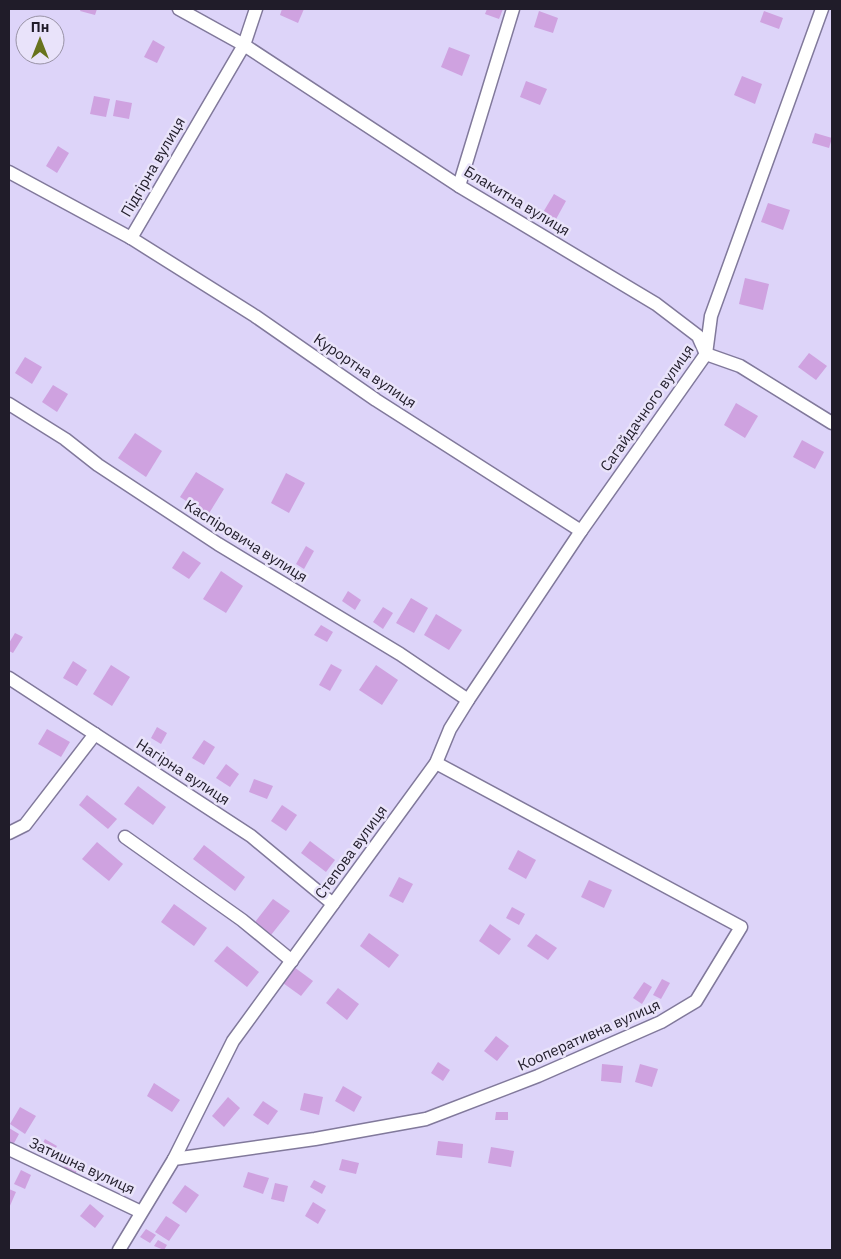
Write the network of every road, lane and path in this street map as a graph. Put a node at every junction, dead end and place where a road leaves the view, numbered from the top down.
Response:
1 (179, 9) edge
2 (256, 9) edge
3 (513, 9) edge
4 (822, 9) edge
5 (244, 45) junction
6 (9, 172) edge
7 (459, 186) junction
8 (131, 238) junction
9 (706, 354) junction
10 (9, 404) edge
11 (832, 423) edge
12 (581, 531) junction
13 (9, 678) edge
14 (468, 700) junction
15 (95, 734) junction
16 (436, 763) junction
17 (9, 833) edge
18 (125, 837) dead end
19 (333, 904) junction
20 (292, 961) junction
21 (9, 1150) edge
22 (174, 1159) junction
23 (141, 1212) junction
24 (119, 1250) edge

1 - 5 street, Блакитна вулиця
2 - 5 street, Підгірна вулиця
3 - 7 street
4 - 9 street, Сагайдачного вулиця
5 - 7 street, Блакитна вулиця
5 - 8 street, Підгірна вулиця
6 - 8 street, Підгірна вулиця
7 - 9 street, Блакитна вулиця
8 - 12 street, Курортна вулиця
9 - 11 street
9 - 12 street, Сагайдачного вулиця
10 - 14 street, Каспіровича вулиця
12 - 14 street, Сагайдачного вулиця
13 - 15 street, Нагірна вулиця
14 - 16 street, Сагайдачного вулиця
15 - 17 street
15 - 19 street, Нагірна вулиця
16 - 19 street, Степова вулиця
16 - 22 street, Кооперативна вулиця
18 - 20 street
19 - 20 street, Степова вулиця
20 - 22 street, Степова вулиця
21 - 23 street, Затишна вулиця
22 - 23 street
23 - 24 street

